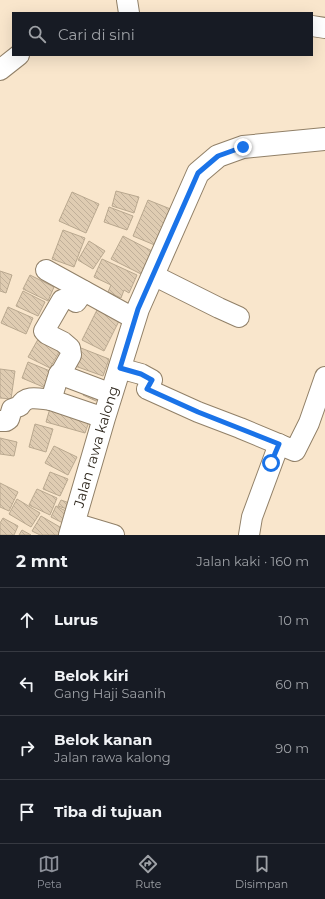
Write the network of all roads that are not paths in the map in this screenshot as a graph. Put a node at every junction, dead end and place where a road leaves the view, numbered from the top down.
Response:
1 (127, 0) edge
2 (129, 12) edge
3 (313, 26) edge
4 (325, 28) edge
5 (18, 56) edge
6 (0, 70) edge
7 (325, 139) edge
8 (46, 270) dead end
9 (153, 275) junction
10 (84, 291) junction
11 (239, 317) dead end
12 (135, 319) junction
13 (120, 368) junction
14 (58, 374) junction
15 (325, 377) edge
16 (112, 394) junction
17 (51, 400) junction
18 (104, 418) junction
19 (0, 421) edge
20 (279, 444) junction
21 (72, 529) edge
22 (114, 535) edge
23 (249, 535) edge

1 - 2 street
3 - 4 street
5 - 6 street
7 - 9 street, Jalan rawa kalong
8 - 10 street
9 - 11 street
9 - 12 street, Jalan rawa kalong
10 - 12 street
10 - 14 street
12 - 13 street, Jalan rawa kalong
13 - 16 street, Jalan rawa kalong
13 - 20 street
14 - 16 street
14 - 17 street
15 - 20 street
16 - 18 street, Jalan rawa kalong
17 - 18 street
17 - 19 street
18 - 21 street, Jalan rawa kalong
20 - 23 street
21 - 22 street

